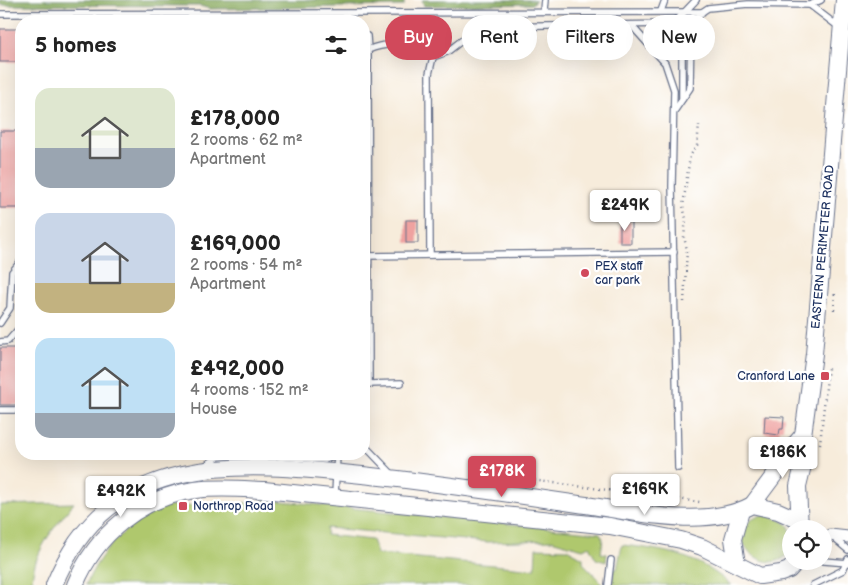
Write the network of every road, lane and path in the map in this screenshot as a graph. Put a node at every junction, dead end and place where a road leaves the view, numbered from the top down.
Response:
1 (545, 0) edge
2 (665, 0) edge
3 (696, 0) edge
4 (821, 0) edge
5 (746, 2) edge
6 (845, 3) edge
7 (810, 5) junction
8 (544, 11) junction
9 (661, 11) junction
10 (417, 12) junction
11 (685, 12) junction
12 (702, 12) junction
13 (148, 13) joint
14 (0, 14) edge
15 (417, 15) edge
16 (633, 25) edge
17 (547, 26) edge
18 (633, 27) edge
19 (841, 30) junction
20 (385, 44) edge
21 (452, 48) edge
22 (370, 49) edge
23 (432, 60) edge
24 (675, 110) junction
25 (699, 125) dead end
26 (674, 252) junction
27 (430, 255) junction
28 (370, 256) edge
29 (15, 268) edge
30 (674, 301) junction
31 (0, 323) edge
32 (15, 333) edge
33 (0, 342) edge
34 (401, 383) dead end
35 (370, 384) edge
36 (0, 410) edge
37 (15, 410) edge
38 (803, 434) junction
39 (370, 451) edge
40 (214, 460) edge
41 (337, 460) edge
42 (678, 468) dead end
43 (200, 469) junction
44 (337, 473) junction
45 (479, 473) dead end
46 (398, 479) junction
47 (335, 497) junction
48 (701, 502) dead end
49 (746, 508) junction
50 (792, 520) edge
51 (801, 520) edge
52 (832, 535) edge
53 (832, 538) edge
54 (848, 538) edge
55 (848, 550) edge
56 (848, 559) edge
57 (611, 560) dead end
58 (832, 562) edge
59 (848, 563) edge
60 (737, 564) junction
61 (786, 570) edge
62 (769, 581) edge
63 (54, 585) edge
64 (75, 585) edge
65 (608, 585) edge
66 (812, 585) edge

1 - 8 lane
2 - 9 lane
3 - 11 lane
4 - 7 lane
5 - 7 lane
5 - 12 lane
6 - 19 street, EASTERN PERIMETER ROAD
7 - 19 lane
8 - 9 lane
8 - 10 lane
9 - 11 lane
10 - 13 lane
10 - 15 path
11 - 12 lane
11 - 16 lane
12 - 24 lane
13 - 14 lane
17 - 21 lane
18 - 24 lane
19 - 38 street, EASTERN PERIMETER ROAD
20 - 22 lane
23 - 27 lane
24 - 26 lane
25 - 30 path
26 - 27 lane
26 - 30 lane
27 - 28 lane
29 - 31 lane
30 - 42 lane
32 - 33 lane
34 - 35 lane
36 - 37 lane
38 - 49 street
38 - 51 street, EASTERN PERIMETER ROAD
39 - 46 lane
40 - 43 lane
41 - 44 lane
43 - 44 street
43 - 63 street
44 - 46 street
44 - 47 lane
45 - 48 path
46 - 49 street
47 - 60 street
47 - 64 street
49 - 50 street
49 - 60 street
52 - 54 street
53 - 55 lane
56 - 59 lane
57 - 65 lane
58 - 59 lane
59 - 66 lane
60 - 62 street
61 - 62 street

